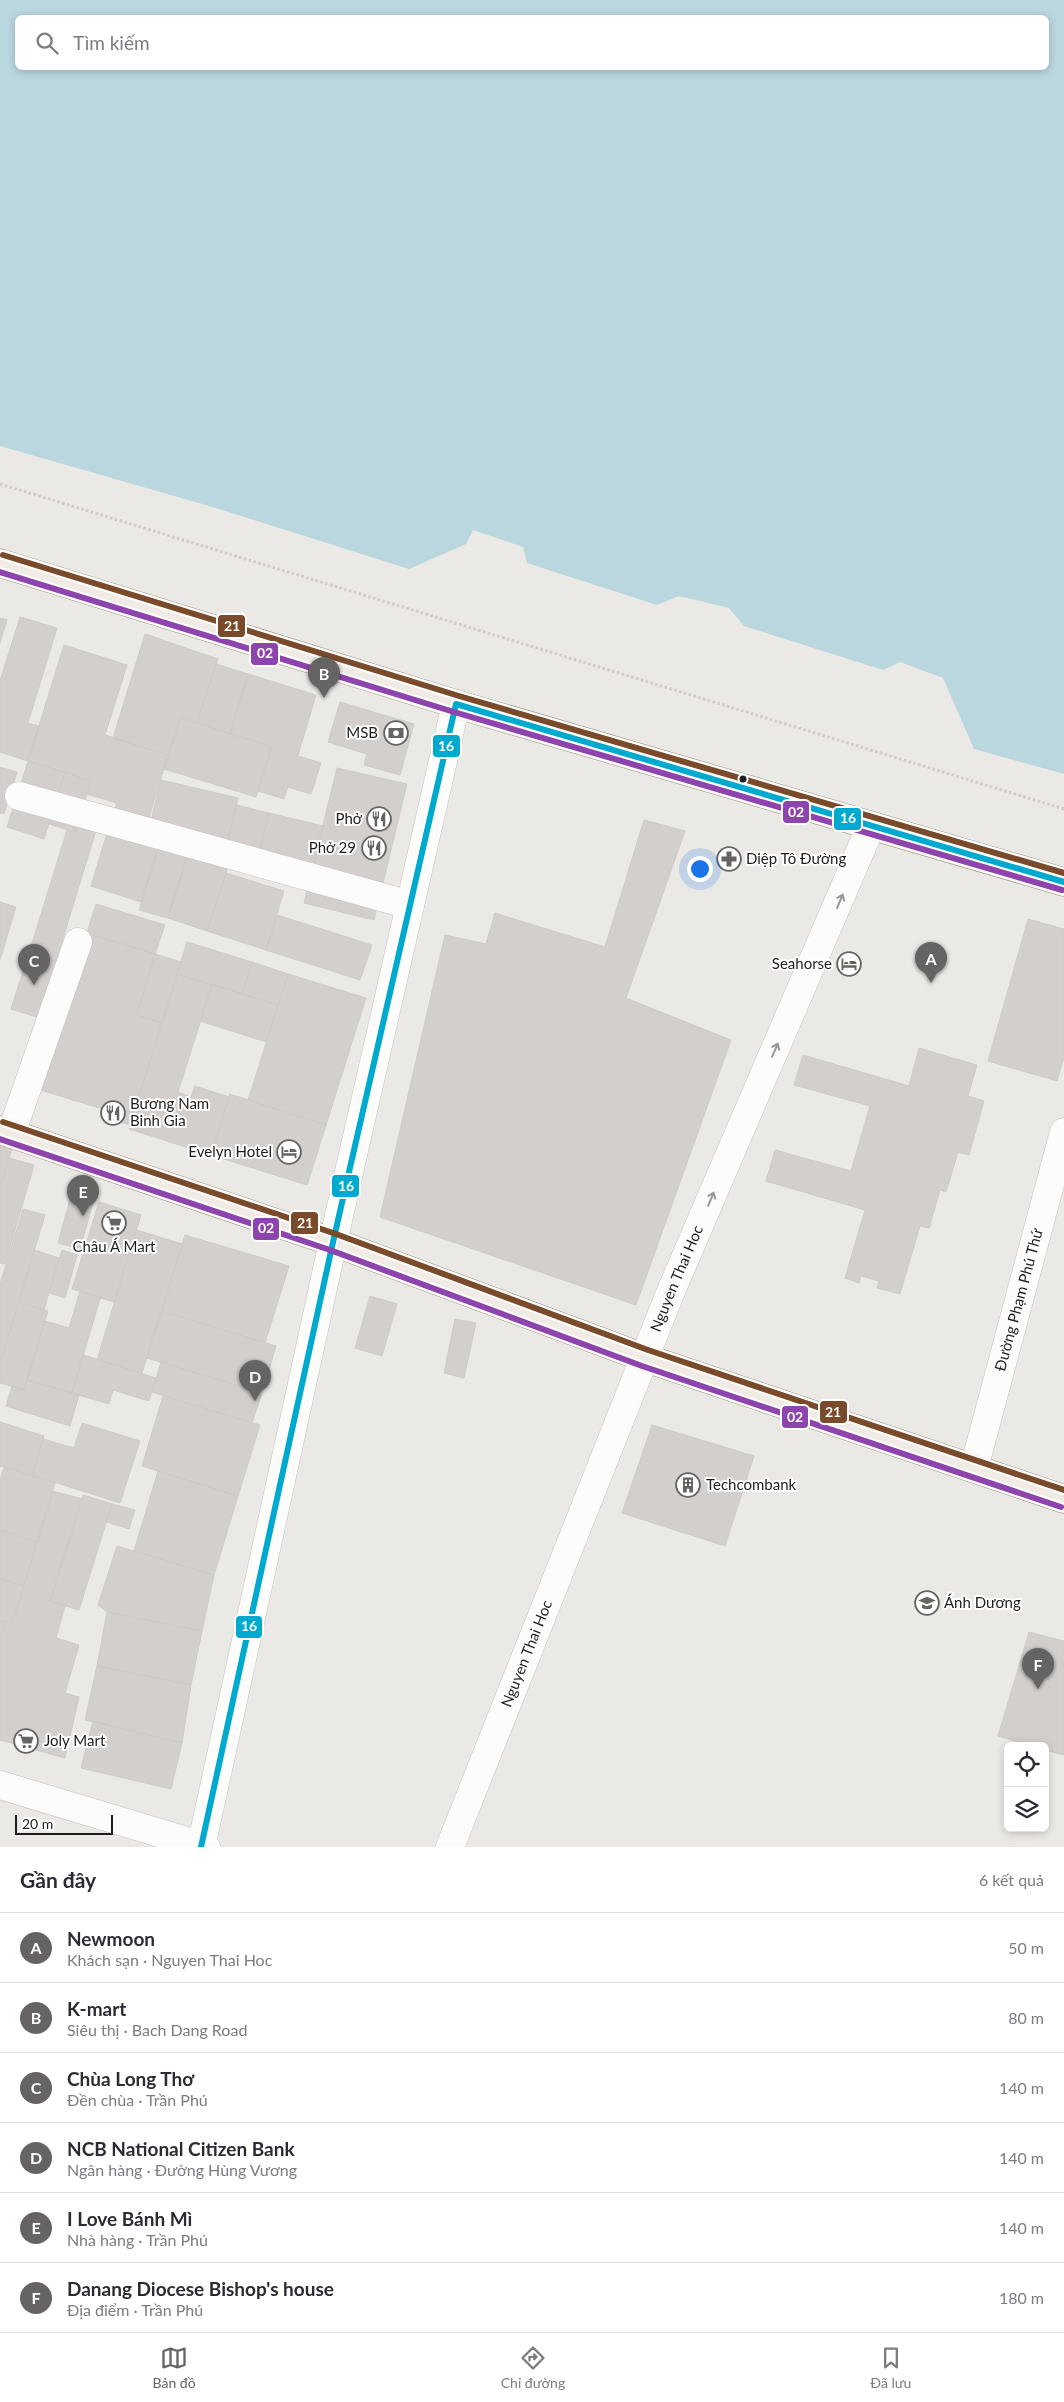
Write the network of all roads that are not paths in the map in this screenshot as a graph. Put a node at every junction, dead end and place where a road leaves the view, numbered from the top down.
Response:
1 (0, 563) edge
2 (456, 704) junction
3 (19, 796) dead end
4 (871, 826) junction
5 (1064, 882) edge
6 (410, 905) junction
7 (78, 942) dead end
8 (6, 1132) edge
9 (1064, 1132) edge
10 (333, 1242) junction
11 (645, 1358) junction
12 (974, 1468) junction
13 (1064, 1499) edge
14 (0, 1785) edge
15 (203, 1846) edge
16 (450, 1847) edge

1 - 2 main road
2 - 4 main road
2 - 6 street
3 - 6 street
4 - 5 main road
11 -> 4 street, Nguyen Thai Hoc
6 - 10 street
7 - 8 street
8 - 10 main road
9 - 12 street, Đường Phạm Phú Thứ
10 - 11 main road
10 - 15 street
11 - 12 main road
11 - 16 street, Nguyen Thai Hoc
12 - 13 main road
14 - 15 street

